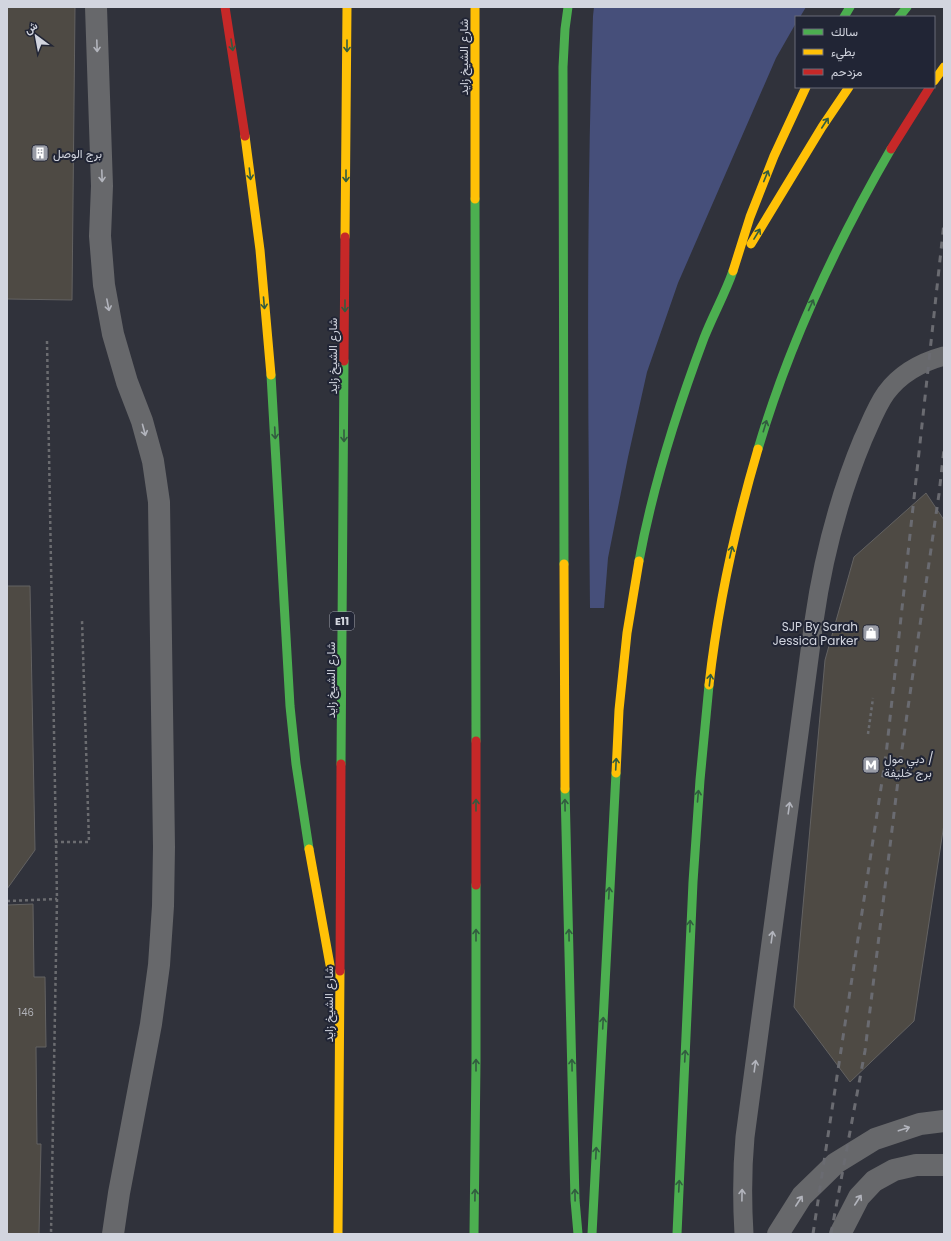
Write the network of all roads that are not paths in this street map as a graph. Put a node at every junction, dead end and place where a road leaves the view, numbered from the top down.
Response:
1 (96, 7) edge
2 (225, 7) edge
3 (347, 7) edge
4 (475, 7) edge
5 (568, 7) edge
6 (850, 7) edge
7 (907, 7) edge
8 (845, 16) edge
9 (900, 16) edge
10 (944, 67) edge
11 (935, 80) edge
12 (806, 88) edge
13 (848, 88) edge
14 (929, 88) edge
15 (730, 279) junction
16 (944, 356) edge
17 (340, 1023) junction
18 (944, 1121) edge
19 (944, 1165) edge
20 (113, 1234) edge
21 (338, 1234) edge
22 (474, 1234) edge
23 (578, 1234) edge
24 (592, 1234) edge
25 (677, 1234) edge
26 (744, 1234) edge
27 (778, 1234) edge
28 (840, 1234) edge

1 -> 20 street
2 -> 17 highway
3 -> 17 highway, شارع الشيخ زايد / E11
22 -> 4 highway, شارع الشيخ زايد
23 -> 5 highway
6 - 8 highway
7 - 9 highway
10 - 11 highway
15 -> 12 highway
15 -> 13 highway
25 -> 14 highway
24 -> 15 highway
26 -> 16 lane
17 - 21 highway, شارع الشيخ زايد / E11
27 -> 18 street
28 -> 19 street

